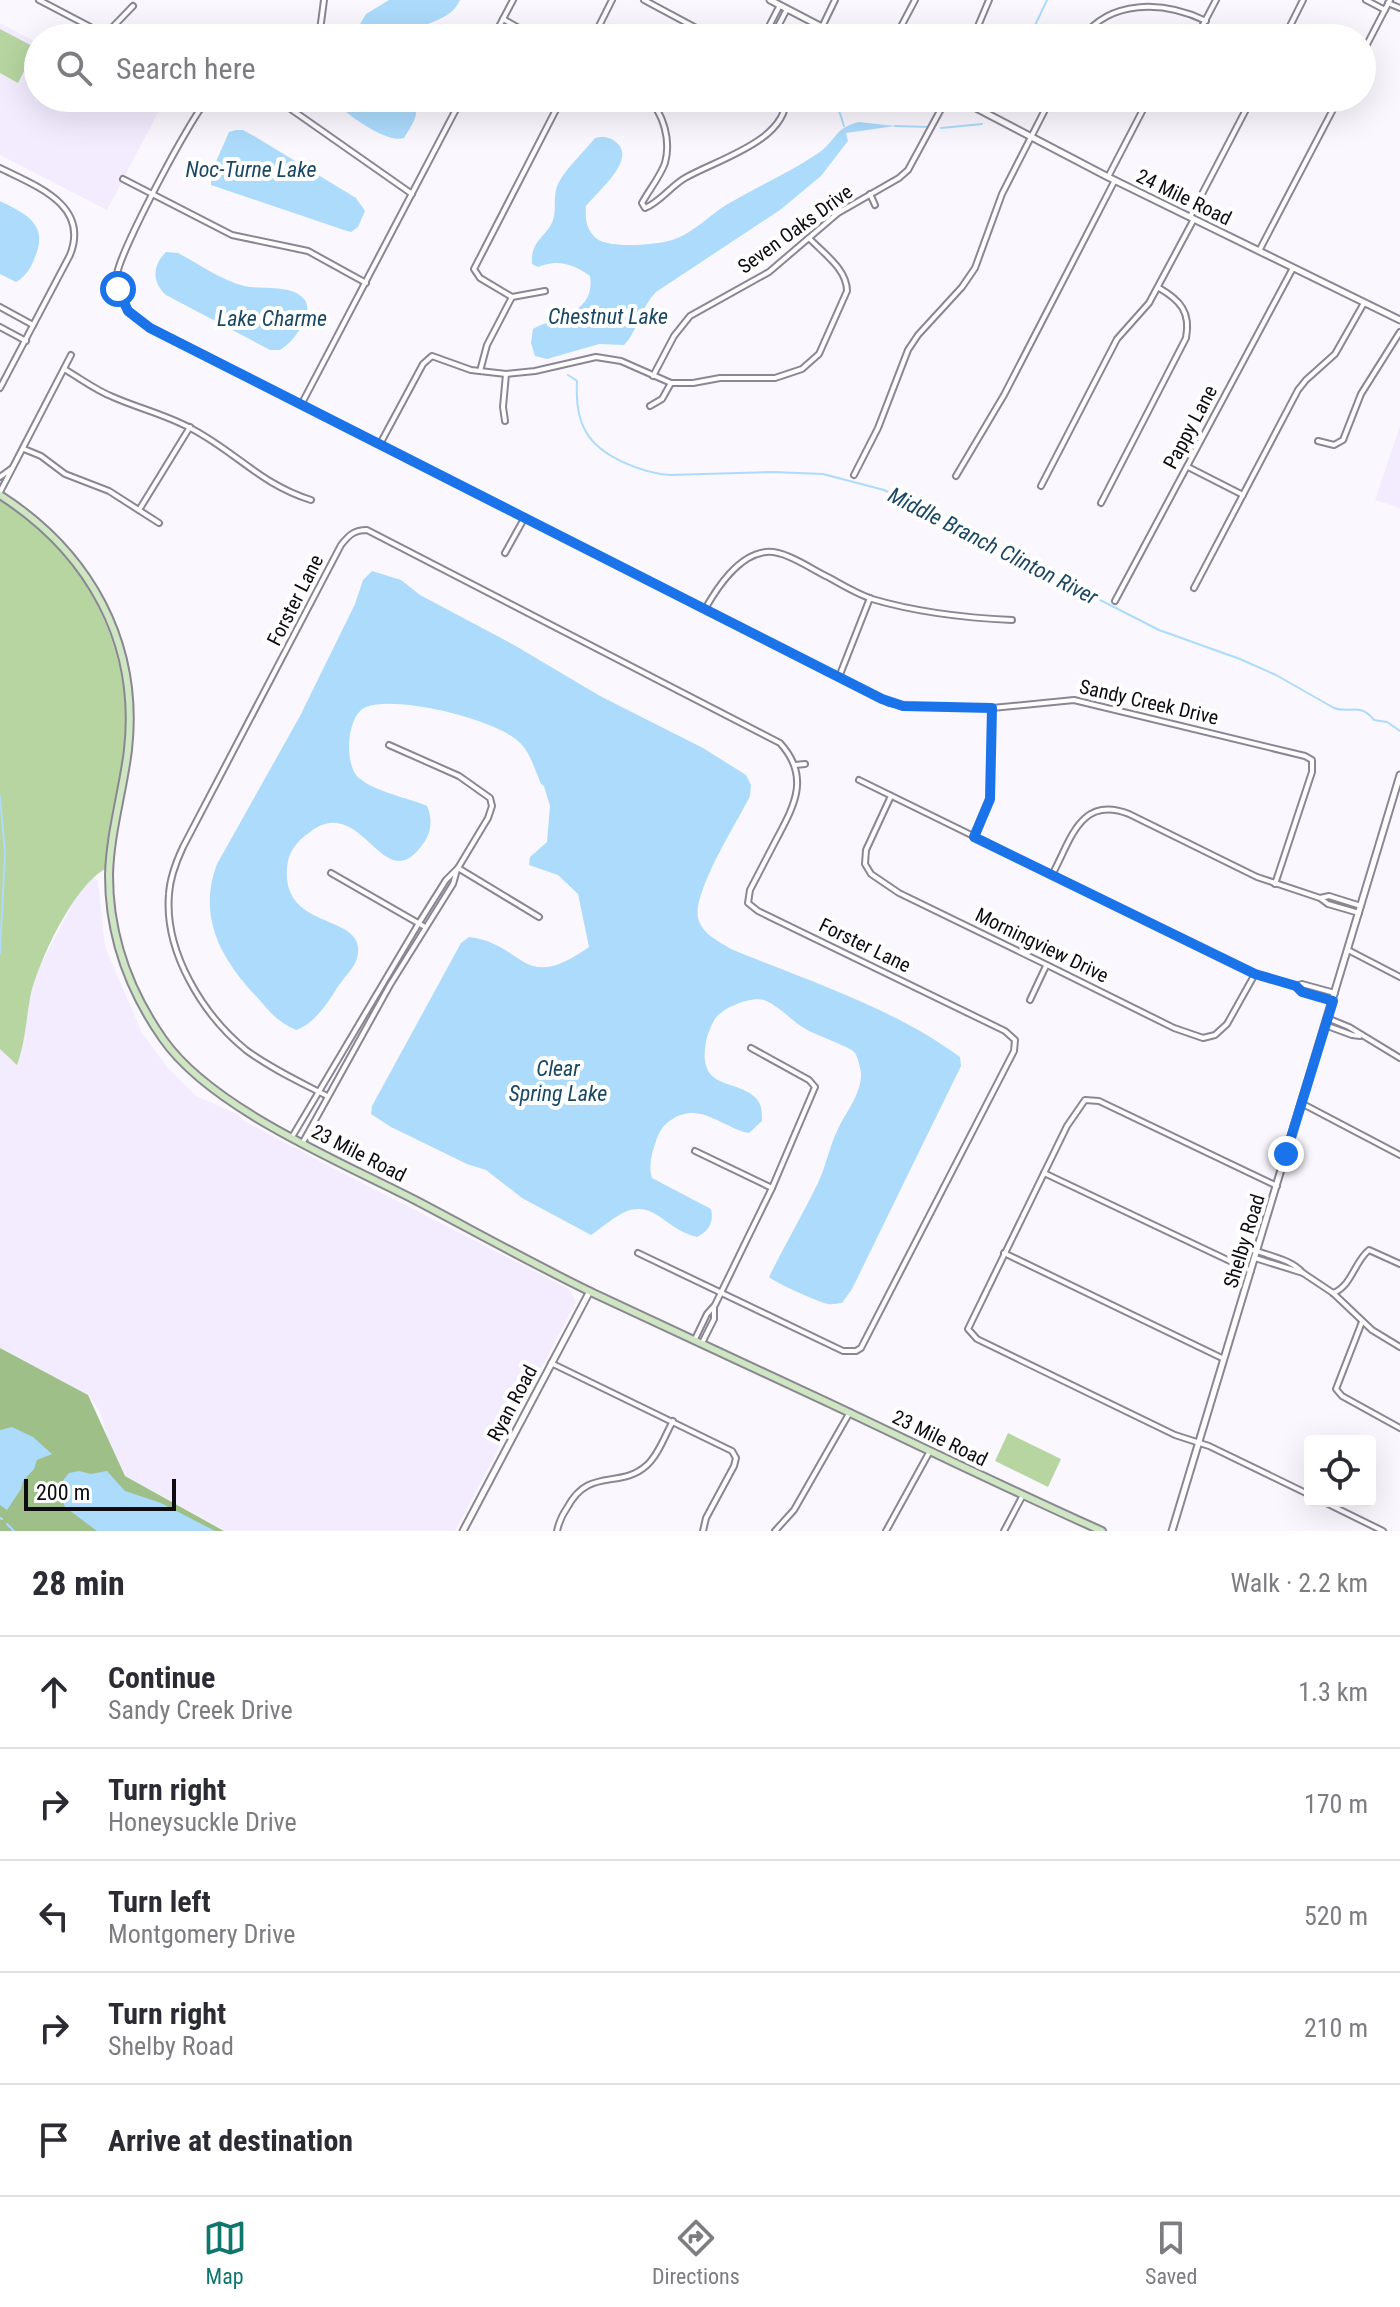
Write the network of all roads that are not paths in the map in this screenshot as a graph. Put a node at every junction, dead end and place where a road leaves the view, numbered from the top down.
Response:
1 (39, 0) edge
2 (324, 0) edge
3 (513, 0) edge
4 (612, 0) edge
5 (644, 0) edge
6 (770, 0) edge
7 (835, 0) edge
8 (915, 0) edge
9 (989, 0) edge
10 (1216, 0) edge
11 (1303, 0) edge
12 (1366, 0) edge
13 (1389, 1) edge
14 (780, 5) junction
15 (133, 6) dead end
16 (1400, 8) edge
17 (787, 9) junction
18 (1385, 10) junction
19 (503, 19) junction
20 (1206, 21) junction
21 (85, 24) edge
22 (116, 24) edge
23 (321, 24) edge
24 (500, 24) edge
25 (512, 24) edge
26 (600, 24) edge
27 (689, 24) edge
28 (770, 24) edge
29 (779, 24) edge
30 (816, 24) edge
31 (823, 24) edge
32 (902, 24) edge
33 (979, 24) edge
34 (1092, 24) edge
35 (1204, 24) edge
36 (1291, 24) edge
37 (1376, 27) edge
38 (197, 112) edge
39 (296, 112) edge
40 (455, 112) edge
41 (555, 112) edge
42 (658, 112) edge
43 (784, 112) edge
44 (939, 112) edge
45 (982, 112) edge
46 (1044, 112) edge
47 (1142, 112) edge
48 (1245, 112) edge
49 (1332, 112) edge
50 (1031, 138) junction
51 (0, 168) edge
52 (1108, 177) junction
53 (123, 179) dead end
54 (1115, 180) junction
55 (412, 194) junction
56 (870, 194) junction
57 (154, 195) junction
58 (875, 205) dead end
59 (1192, 218) junction
60 (809, 238) junction
61 (1259, 251) junction
62 (1293, 268) junction
63 (366, 283) junction
64 (1159, 287) junction
65 (545, 291) dead end
66 (512, 297) junction
67 (1364, 303) junction
68 (0, 307) edge
69 (1400, 320) edge
70 (34, 325) junction
71 (0, 327) edge
72 (1400, 332) edge
73 (26, 341) junction
74 (71, 355) dead end
75 (64, 369) junction
76 (480, 371) junction
77 (506, 374) junction
78 (653, 376) junction
79 (671, 383) junction
80 (0, 388) edge
81 (301, 405) junction
82 (650, 406) dead end
83 (505, 421) dead end
84 (190, 427) junction
85 (1318, 441) dead end
86 (380, 444) junction
87 (24, 449) junction
88 (1188, 467) junction
89 (11, 469) junction
90 (854, 475) dead end
91 (956, 476) dead end
92 (0, 477) edge
93 (1041, 486) dead end
94 (0, 494) edge
95 (1243, 495) junction
96 (311, 500) dead end
97 (1101, 503) dead end
98 (139, 510) junction
99 (525, 517) junction
100 (159, 523) dead end
101 (505, 553) dead end
102 (1194, 588) dead end
103 (870, 598) junction
104 (1115, 601) dead end
105 (705, 609) junction
106 (1012, 620) dead end
107 (839, 677) junction
108 (992, 708) junction
109 (389, 745) dead end
110 (805, 764) dead end
111 (795, 765) junction
112 (1400, 775) edge
113 (859, 780) dead end
114 (891, 796) junction
115 (974, 837) junction
116 (458, 868) junction
117 (331, 873) dead end
118 (1052, 875) junction
119 (1275, 884) junction
120 (1320, 898) junction
121 (1361, 906) junction
122 (1359, 913) junction
123 (539, 917) dead end
124 (419, 923) junction
125 (425, 927) junction
126 (1348, 950) junction
127 (1047, 965) junction
128 (1255, 974) junction
129 (1400, 977) edge
130 (386, 978) junction
131 (392, 982) junction
132 (1296, 986) junction
133 (1335, 993) junction
134 (1030, 1000) dead end
135 (1333, 1001) junction
136 (1326, 1021) junction
137 (353, 1034) junction
138 (361, 1038) junction
139 (751, 1048) dead end
140 (1400, 1058) edge
141 (319, 1092) junction
142 (327, 1096) junction
143 (1301, 1103) junction
144 (292, 1137) junction
145 (303, 1142) junction
146 (695, 1151) dead end
147 (1400, 1155) edge
148 (1044, 1173) junction
149 (1277, 1186) junction
150 (772, 1188) junction
151 (638, 1253) dead end
152 (1004, 1253) junction
153 (1256, 1255) junction
154 (1400, 1264) edge
155 (1251, 1271) junction
156 (590, 1291) junction
157 (721, 1293) junction
158 (1333, 1293) junction
159 (1362, 1322) junction
160 (698, 1341) junction
161 (1400, 1347) edge
162 (1224, 1359) junction
163 (551, 1363) junction
164 (850, 1412) junction
165 (673, 1421) junction
166 (1400, 1428) edge
167 (1199, 1443) junction
168 (930, 1451) junction
169 (1304, 1492) edge
170 (1023, 1495) junction
171 (1334, 1507) edge
172 (463, 1531) edge
173 (557, 1531) edge
174 (703, 1531) edge
175 (775, 1531) edge
176 (886, 1531) edge
177 (1004, 1531) edge
178 (1102, 1531) edge
179 (1172, 1531) edge
180 (1383, 1531) edge

1 - 21 street
2 - 23 street
3 - 19 street
4 - 26 street
5 - 27 street
6 - 14 street
7 - 31 street
8 - 32 street
9 - 33 street
10 - 20 street
11 - 36 street
12 - 18 street
13 - 16 street
13 - 18 street
14 - 17 street
14 - 28 street
15 - 22 street
17 - 29 street
17 - 30 street
18 - 37 street
19 - 24 street
19 - 25 street
20 - 34 street
20 - 35 street
38 - 57 street
39 - 55 street
40 - 55 street
41 - 66 street
42 - 43 street
44 - 56 street, Seven Oaks Drive
45 - 50 street, 24 Mile Road
46 - 50 street
47 - 52 street
48 - 59 street
49 - 61 street
50 - 52 street, 24 Mile Road
50 - 90 street
51 - 70 street
52 - 54 street, 24 Mile Road
53 - 57 street
54 - 59 street, 24 Mile Road
54 - 91 street
55 - 63 street
56 - 58 street
56 - 60 street, Seven Oaks Drive
57 - 63 street
57 - 81 street, Sandy Creek Drive
59 - 61 street, 24 Mile Road
59 - 64 street
60 - 78 street, Seven Oaks Drive
60 - 79 street
61 - 62 street, 24 Mile Road
62 - 67 street, 24 Mile Road
62 - 88 street, Pappy Lane
63 - 81 street
64 - 93 street
64 - 97 street
65 - 66 street
66 - 76 street
67 - 69 street, 24 Mile Road
67 - 95 street
68 - 70 street
70 - 73 street
71 - 73 street
72 - 85 street
73 - 80 street
74 - 75 street
75 - 84 street
75 - 87 street
76 - 77 street
76 - 86 street
77 - 78 street
77 - 83 street
78 - 79 street
79 - 82 street
81 - 86 street, Sandy Creek Drive
84 - 96 street
84 - 98 street
86 - 99 street, Sandy Creek Drive
87 - 89 street
87 - 98 street
88 - 95 street
88 - 104 street, Pappy Lane
89 - 92 street
89 - 94 street
94 - 144 main road, 23 Mile Road
95 - 102 street
98 - 100 street
99 - 101 street
99 - 105 street, Sandy Creek Drive
103 - 105 street
103 - 106 street
103 - 107 street
105 - 107 street, Sandy Creek Drive
107 - 108 street, Sandy Creek Drive
108 - 115 street
108 - 119 street, Sandy Creek Drive
109 - 116 street
110 - 111 street
111 - 141 street, Forster Lane
111 - 157 street, Forster Lane
112 - 121 street, Shelby Road
113 - 114 street
114 - 115 street
114 - 127 street, Morningview Drive
115 - 118 street
116 - 123 street
116 - 124 street
116 - 125 street
117 - 124 street
118 - 119 street
118 - 128 street
119 - 120 street
120 - 121 street
120 - 122 street
121 - 122 street, Shelby Road
122 - 126 street, Shelby Road
124 - 125 street
124 - 130 street
125 - 131 street
126 - 129 street
126 - 133 street, Shelby Road
127 - 128 street, Morningview Drive
127 - 134 street
128 - 132 street
130 - 131 street
130 - 137 street
131 - 138 street
132 - 133 street
132 - 135 street
133 - 135 street, Shelby Road
135 - 136 street, Shelby Road
136 - 140 street
136 - 143 street, Shelby Road
137 - 138 street
137 - 141 street
138 - 142 street
139 - 150 street
141 - 142 street, Forster Lane
141 - 144 street
142 - 145 street
143 - 147 street
143 - 149 street, Shelby Road
144 - 145 main road, 23 Mile Road
145 - 156 main road, 23 Mile Road
146 - 150 street
148 - 149 street
148 - 152 street
148 - 155 street
149 - 153 street, Shelby Road
150 - 157 street
151 - 157 street
152 - 162 street
152 - 167 street
153 - 155 street, Shelby Road
153 - 158 street
154 - 158 street
155 - 162 street, Shelby Road
156 - 160 main road, 23 Mile Road
156 - 163 street, Ryan Road
157 - 160 street
158 - 159 street
159 - 161 street
159 - 166 street
160 - 164 main road, 23 Mile Road
162 - 167 street, Shelby Road
163 - 165 street
163 - 172 street, Ryan Road
164 - 168 main road, 23 Mile Road
164 - 175 street
165 - 173 street
165 - 174 street
167 - 169 street
167 - 179 street, Shelby Road
168 - 170 main road, 23 Mile Road
168 - 176 street
170 - 177 street
170 - 178 main road, 23 Mile Road
171 - 180 street

